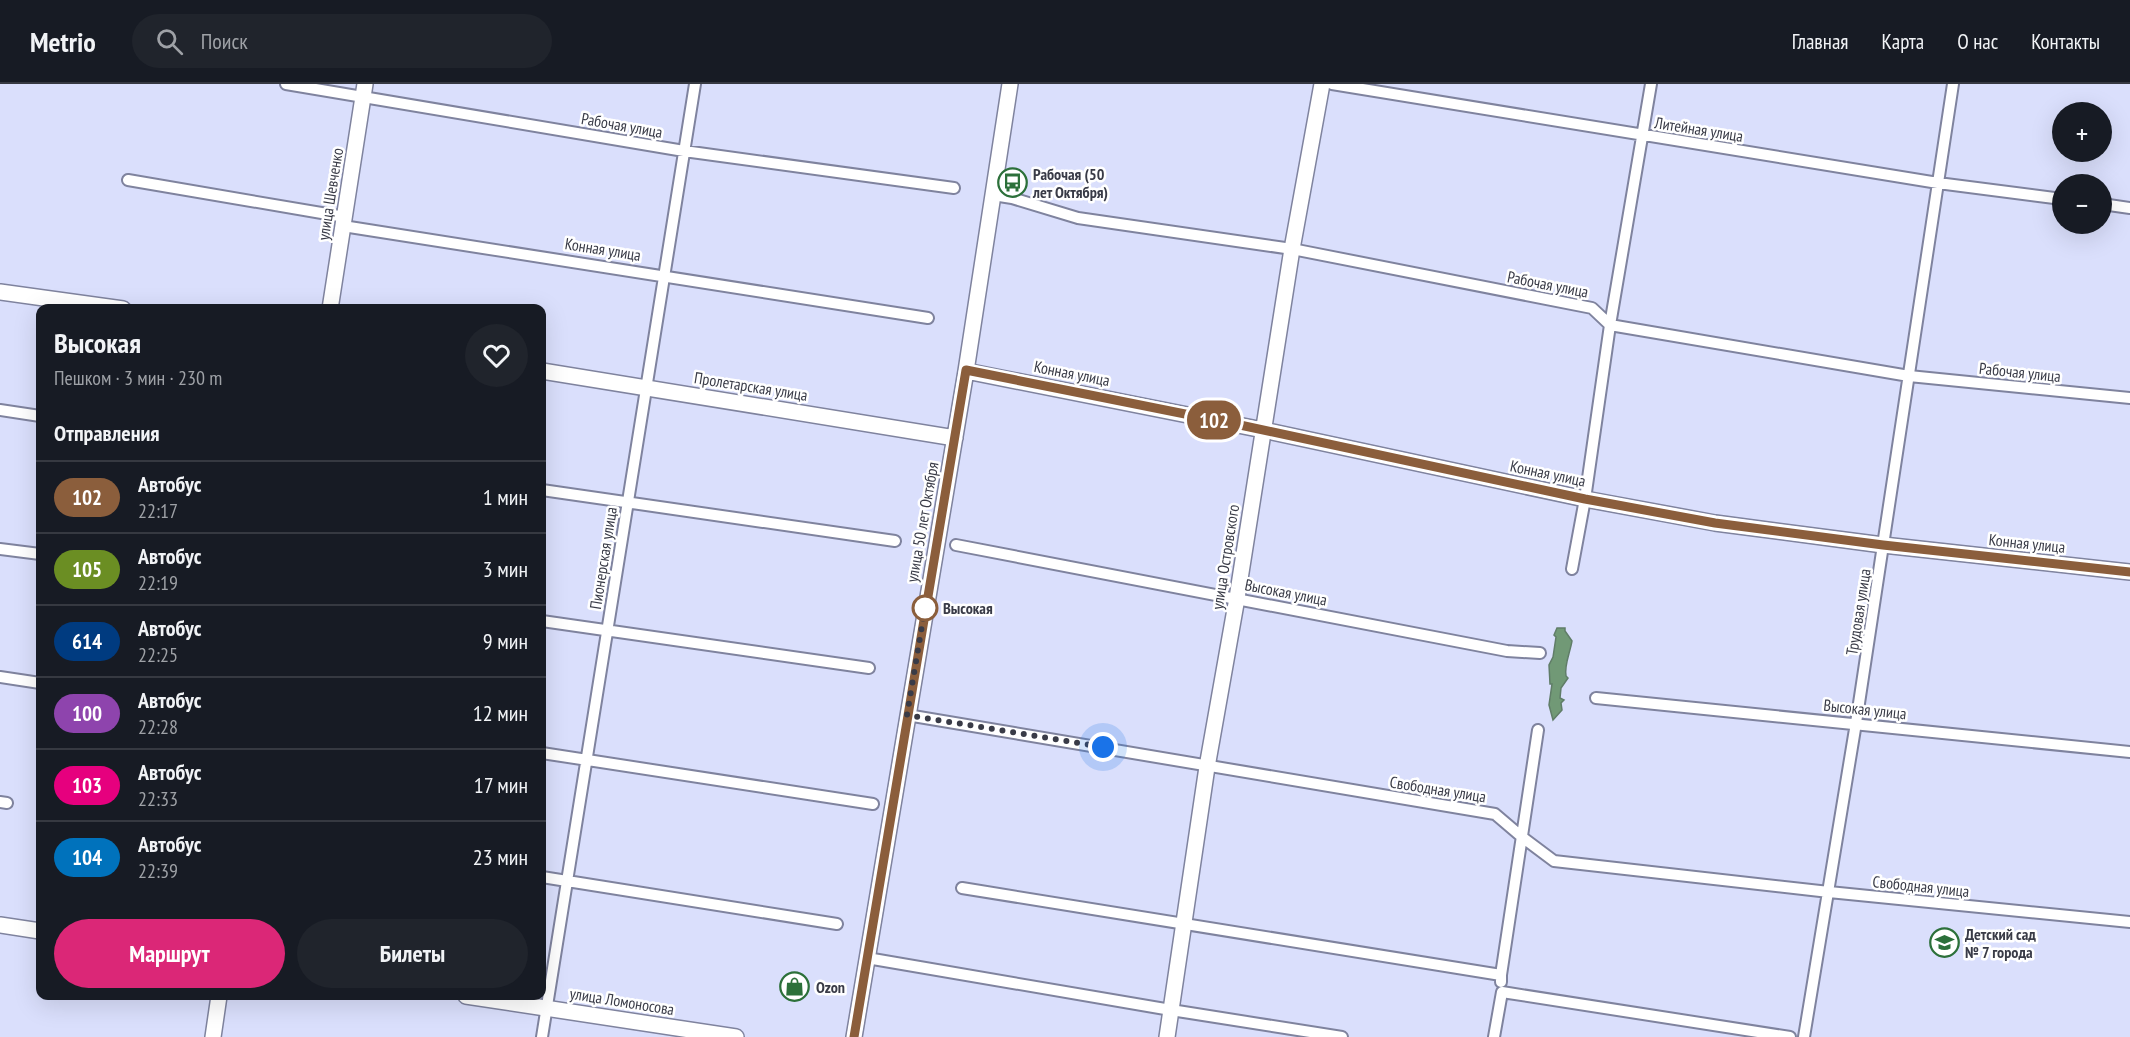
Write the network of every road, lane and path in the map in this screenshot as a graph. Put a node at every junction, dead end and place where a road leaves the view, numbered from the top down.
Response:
1 (286, 84) edge
2 (695, 84) edge
3 (1010, 84) edge
4 (1322, 84) edge
5 (1332, 84) edge
6 (1652, 84) edge
7 (1953, 84) edge
8 (364, 90) edge
9 (1642, 134) junction
10 (684, 150) junction
11 (128, 180) dead end
12 (1938, 183) junction
13 (954, 188) dead end
14 (993, 195) junction
15 (2052, 198) edge
16 (2112, 205) edge
17 (2130, 208) edge
18 (344, 222) junction
19 (1292, 249) junction
20 (664, 277) junction
21 (0, 292) edge
22 (87, 304) edge
23 (331, 304) edge
24 (928, 318) dead end
25 (1610, 325) junction
26 (966, 370) junction
27 (546, 371) edge
28 (1909, 376) junction
29 (646, 387) junction
30 (2130, 398) edge
31 (0, 410) edge
32 (36, 415) edge
33 (1263, 430) junction
34 (955, 438) junction
35 (546, 491) edge
36 (1585, 499) junction
37 (628, 502) junction
38 (895, 541) dead end
39 (956, 544) dead end
40 (1883, 545) junction
41 (0, 549) edge
42 (36, 554) edge
43 (1572, 569) dead end
44 (2130, 572) edge
45 (1237, 598) junction
46 (546, 622) edge
47 (607, 630) junction
48 (1540, 653) dead end
49 (869, 668) dead end
50 (0, 677) edge
51 (36, 682) edge
52 (1596, 698) dead end
53 (907, 715) junction
54 (1856, 723) junction
55 (1538, 730) dead end
56 (2130, 752) edge
57 (546, 754) edge
58 (586, 759) junction
59 (1207, 767) junction
60 (873, 804) dead end
61 (1522, 837) junction
62 (546, 878) edge
63 (567, 881) junction
64 (962, 888) dead end
65 (1829, 892) junction
66 (2130, 922) edge
67 (837, 924) dead end
68 (1183, 924) junction
69 (0, 925) edge
70 (36, 931) edge
71 (867, 958) junction
72 (1501, 975) junction
73 (1503, 992) junction
74 (218, 1000) edge
75 (493, 1000) edge
76 (546, 1008) junction
77 (1171, 1010) junction
78 (213, 1037) edge
79 (542, 1037) edge
80 (736, 1037) edge
81 (854, 1037) edge
82 (1167, 1037) edge
83 (1342, 1037) edge
84 (1494, 1037) edge
85 (1790, 1037) edge
86 (1804, 1037) edge

1 - 8 street, Рабочая улица
2 - 10 street, Пионерская улица
3 - 14 street, улица 50 лет Октября
4 - 19 street, улица Островского
5 - 9 street, Литейная улица
6 - 9 street
7 - 12 street, Трудовая улица
8 - 10 street, Рабочая улица
8 - 18 street, улица Шевченко
9 - 12 street, Литейная улица
9 - 25 street
10 - 13 street, Рабочая улица
10 - 20 street, Пионерская улица
11 - 18 street, Конная улица
12 - 15 street, Литейная улица
12 - 28 street, Трудовая улица
14 - 19 street, Рабочая улица
14 - 26 street, улица 50 лет Октября
16 - 17 street
18 - 20 street, Конная улица
18 - 23 street, улица Шевченко
19 - 25 street, Рабочая улица
19 - 33 street, улица Островского
20 - 24 street, Конная улица
20 - 29 street, Пионерская улица
21 - 22 street
25 - 28 street, Рабочая улица
25 - 36 street
26 - 33 street, Конная улица
26 - 34 street, улица 50 лет Октября
27 - 29 street, Пролетарская улица
28 - 30 street, Рабочая улица
28 - 40 street, Трудовая улица
29 - 34 street, Пролетарская улица
29 - 37 street, Пионерская улица
31 - 32 street
33 - 36 street, Конная улица
33 - 45 street, улица Островского
34 - 53 street, улица 50 лет Октября
35 - 37 street
36 - 40 street, Конная улица
36 - 43 street
37 - 38 street
37 - 47 street, Пионерская улица
39 - 45 street, Высокая улица
40 - 44 street, Конная улица
40 - 54 street, Трудовая улица
41 - 42 street
45 - 48 street, Высокая улица
45 - 59 street, улица Островского
46 - 47 street
47 - 49 street
47 - 58 street, Пионерская улица
50 - 51 street
52 - 54 street, Высокая улица
53 - 59 street, Свободная улица
53 - 71 street, улица 50 лет Октября
54 - 56 street, Высокая улица
54 - 65 street, Трудовая улица
55 - 61 street
57 - 58 street
58 - 60 street
58 - 63 street, Пионерская улица
59 - 61 street, Свободная улица
59 - 68 street, улица Островского
61 - 65 street, Свободная улица
61 - 72 street
62 - 63 street
63 - 67 street
63 - 76 street, Пионерская улица
64 - 68 street
65 - 66 street, Свободная улица
65 - 86 street, Трудовая улица
68 - 72 street
68 - 77 street, улица Островского
69 - 70 street
71 - 77 street
71 - 81 street, улица 50 лет Октября
72 - 73 street
73 - 84 street
73 - 85 street
74 - 78 street
75 - 76 street, улица Ломоносова
76 - 79 street, Пионерская улица
76 - 80 street, улица Ломоносова
77 - 82 street, улица Островского
77 - 83 street

